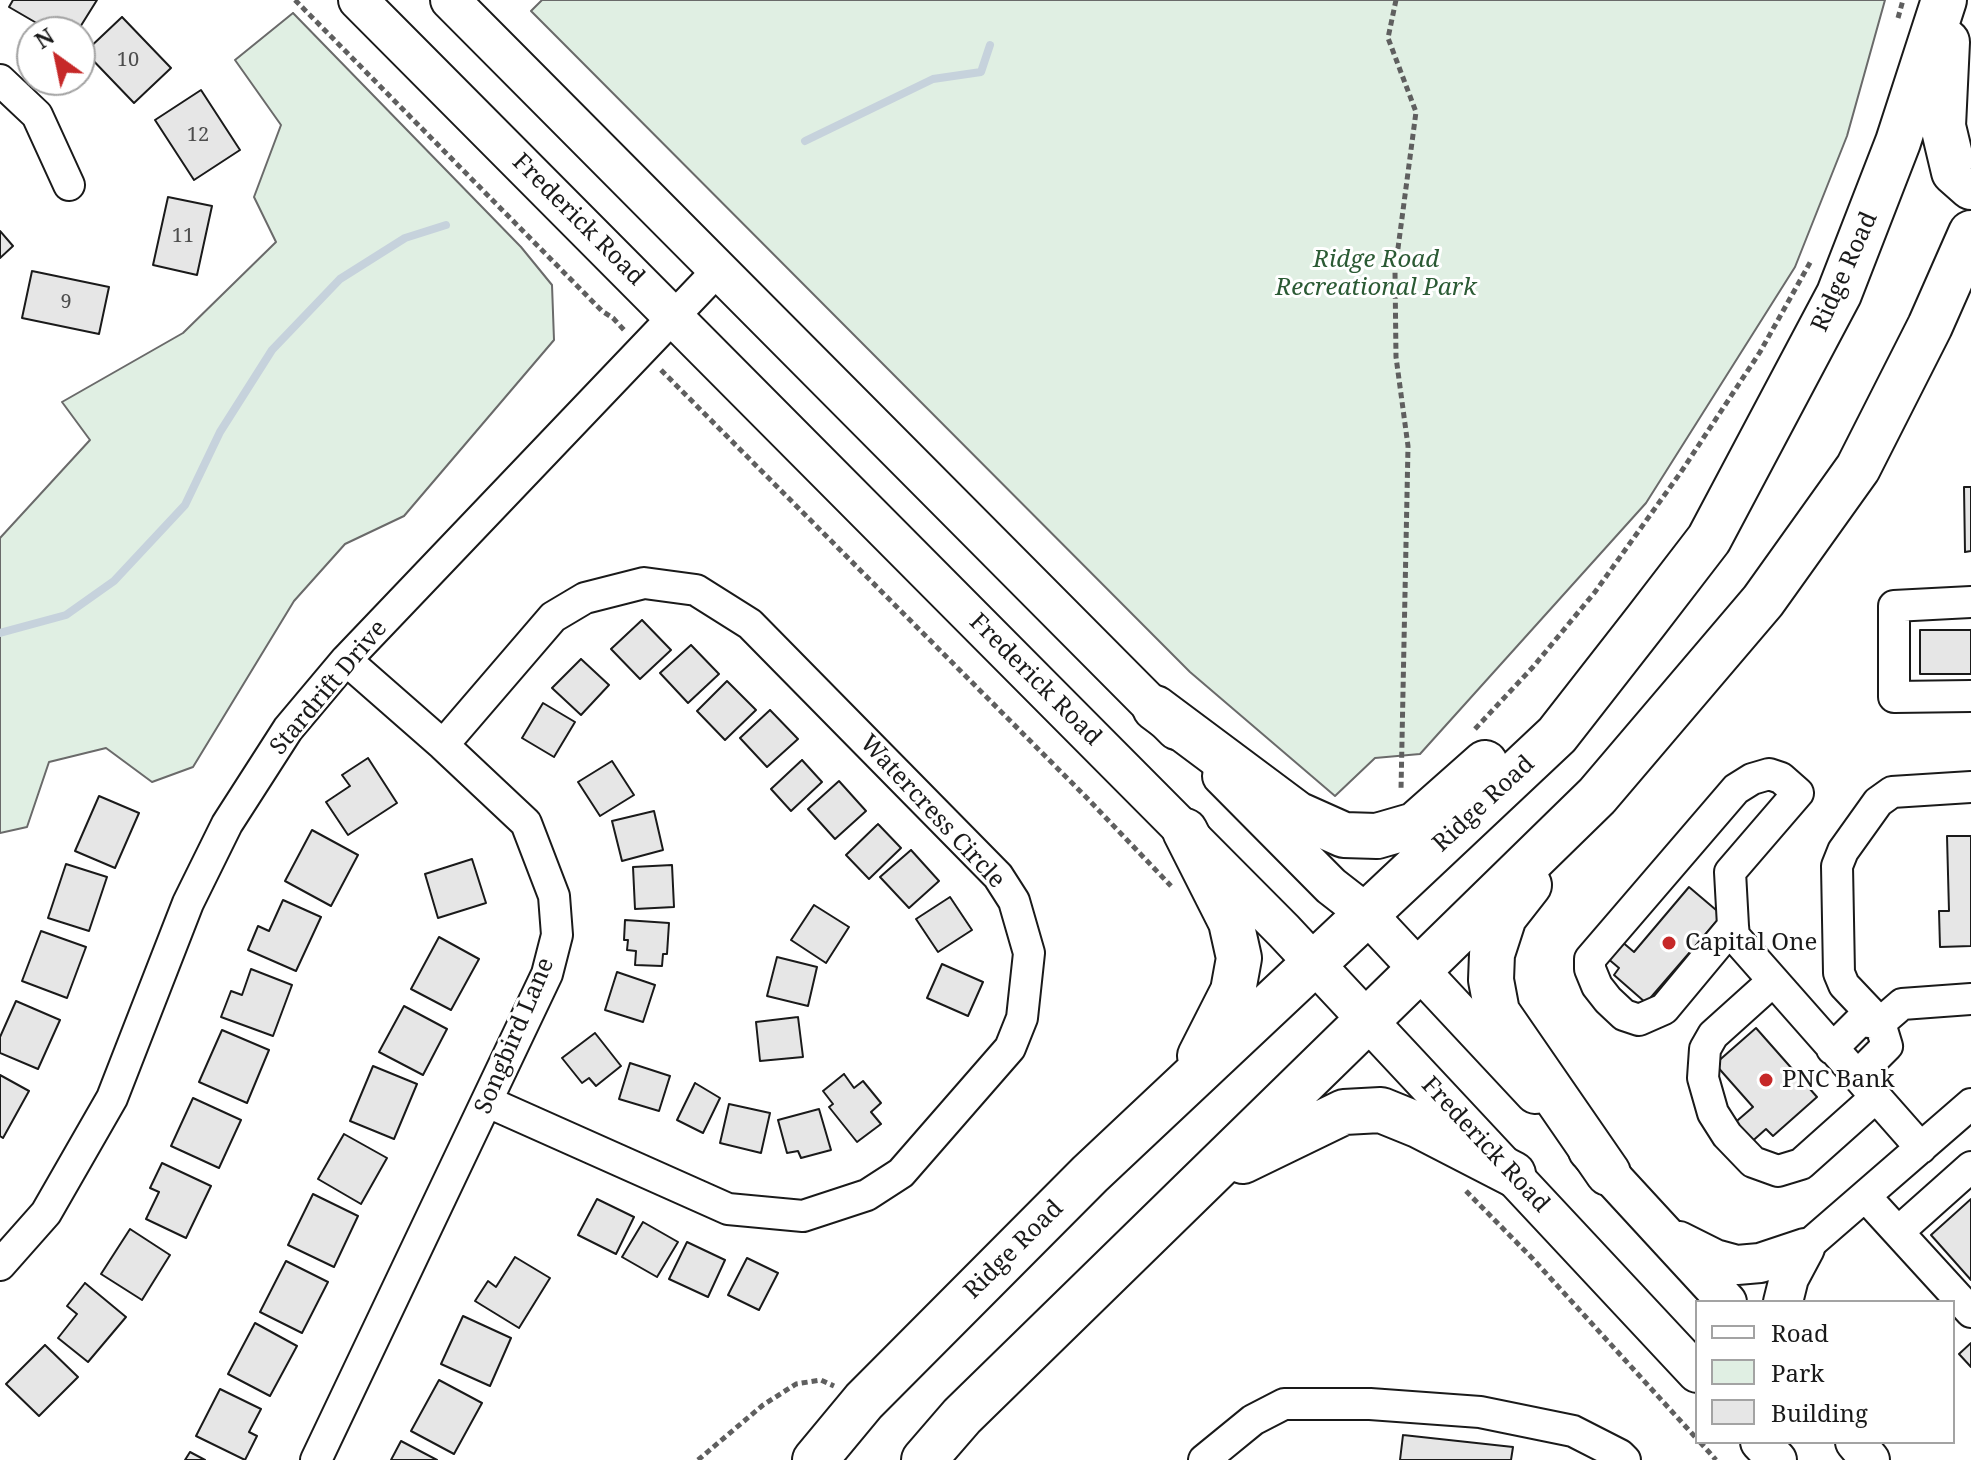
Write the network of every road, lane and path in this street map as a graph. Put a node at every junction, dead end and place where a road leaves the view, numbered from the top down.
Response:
1 (295, 0) edge
2 (358, 0) edge
3 (450, 0) edge
4 (1396, 0) edge
5 (1903, 0) edge
6 (1947, 0) edge
7 (1896, 25) dead end
8 (0, 80) edge
9 (69, 185) dead end
10 (1971, 187) edge
11 (1971, 233) edge
12 (1815, 254) dead end
13 (719, 269) junction
14 (1971, 298) edge
15 (673, 316) junction
16 (613, 318) dead end
17 (1914, 358) junction
18 (674, 385) dead end
19 (1971, 602) edge
20 (1646, 621) junction
21 (346, 660) junction
22 (1971, 696) edge
23 (1155, 708) junction
24 (1470, 735) dead end
25 (443, 745) junction
26 (1971, 787) edge
27 (1411, 789) dead end
28 (1597, 796) junction
29 (1185, 831) junction
30 (1179, 894) dead end
31 (1367, 914) junction
32 (1733, 926) junction
33 (1316, 964) junction
34 (1420, 968) junction
35 (1773, 981) junction
36 (1971, 999) edge
37 (1367, 1018) junction
38 (1880, 1023) junction
39 (1832, 1049) junction
40 (1866, 1086) junction
41 (1181, 1089) junction
42 (488, 1102) junction
43 (1971, 1104) edge
44 (1921, 1148) junction
45 (1971, 1167) edge
46 (1608, 1173) junction
47 (1513, 1174) junction
48 (1205, 1181) junction
49 (1455, 1181) dead end
50 (1865, 1196) junction
51 (1898, 1232) junction
52 (1666, 1235) junction
53 (1805, 1248) junction
54 (0, 1265) edge
55 (1725, 1300) edge
56 (1784, 1300) edge
57 (1971, 1312) edge
58 (1695, 1371) edge
59 (864, 1401) junction
60 (1695, 1437) edge
61 (1702, 1444) edge
62 (1762, 1444) edge
63 (1857, 1444) edge
64 (316, 1460) edge
65 (698, 1460) edge
66 (815, 1460) edge
67 (924, 1460) edge
68 (1204, 1460) edge
69 (1625, 1460) edge
70 (1716, 1460) edge
71 (1777, 1460) edge
72 (1870, 1460) edge

1 - 16 path
2 - 15 main road, Frederick Road
3 - 13 main road
4 - 27 path
5 - 7 path
6 - 10 highway
6 - 20 highway, Ridge Road
8 - 9 street
11 - 17 highway
12 - 24 path
13 - 15 street, Stardrift Drive
13 - 23 main road
14 - 17 highway
15 - 21 street, Stardrift Drive
15 - 29 main road, Frederick Road
17 - 28 highway
18 - 30 path
19 - 22 street
20 - 23 highway
20 - 31 highway, Ridge Road
21 - 25 street, Songbird Lane
21 - 54 street, Stardrift Drive
23 - 31 main road
25 - 42 street, Songbird Lane
25 - 42 street, Watercress Circle
26 - 38 street
28 - 34 highway
28 - 46 highway
29 - 33 main road, Frederick Road
29 - 41 highway
31 - 33 highway, Ridge Road
31 - 34 main road
32 - 32 street
32 - 35 street
33 - 37 main road, Frederick Road
33 - 41 highway, Ridge Road
34 - 37 highway
34 - 46 main road
35 - 39 street
35 - 40 street
36 - 38 street
37 - 47 main road, Frederick Road
37 - 48 highway
38 - 39 street
38 - 40 street
39 - 40 street
40 - 44 street
41 - 59 highway, Ridge Road
42 - 64 street, Songbird Lane
43 - 44 street
44 - 50 street
45 - 51 street
46 - 52 main road
47 - 48 highway
47 - 58 main road, Frederick Road
48 - 67 highway
49 - 60 path
50 - 51 street
50 - 53 street
51 - 57 street
52 - 53 main road
52 - 55 main road
53 - 56 main road
59 - 65 path
59 - 66 highway, Ridge Road
61 - 70 path
62 - 71 main road
63 - 72 main road
68 - 69 street

